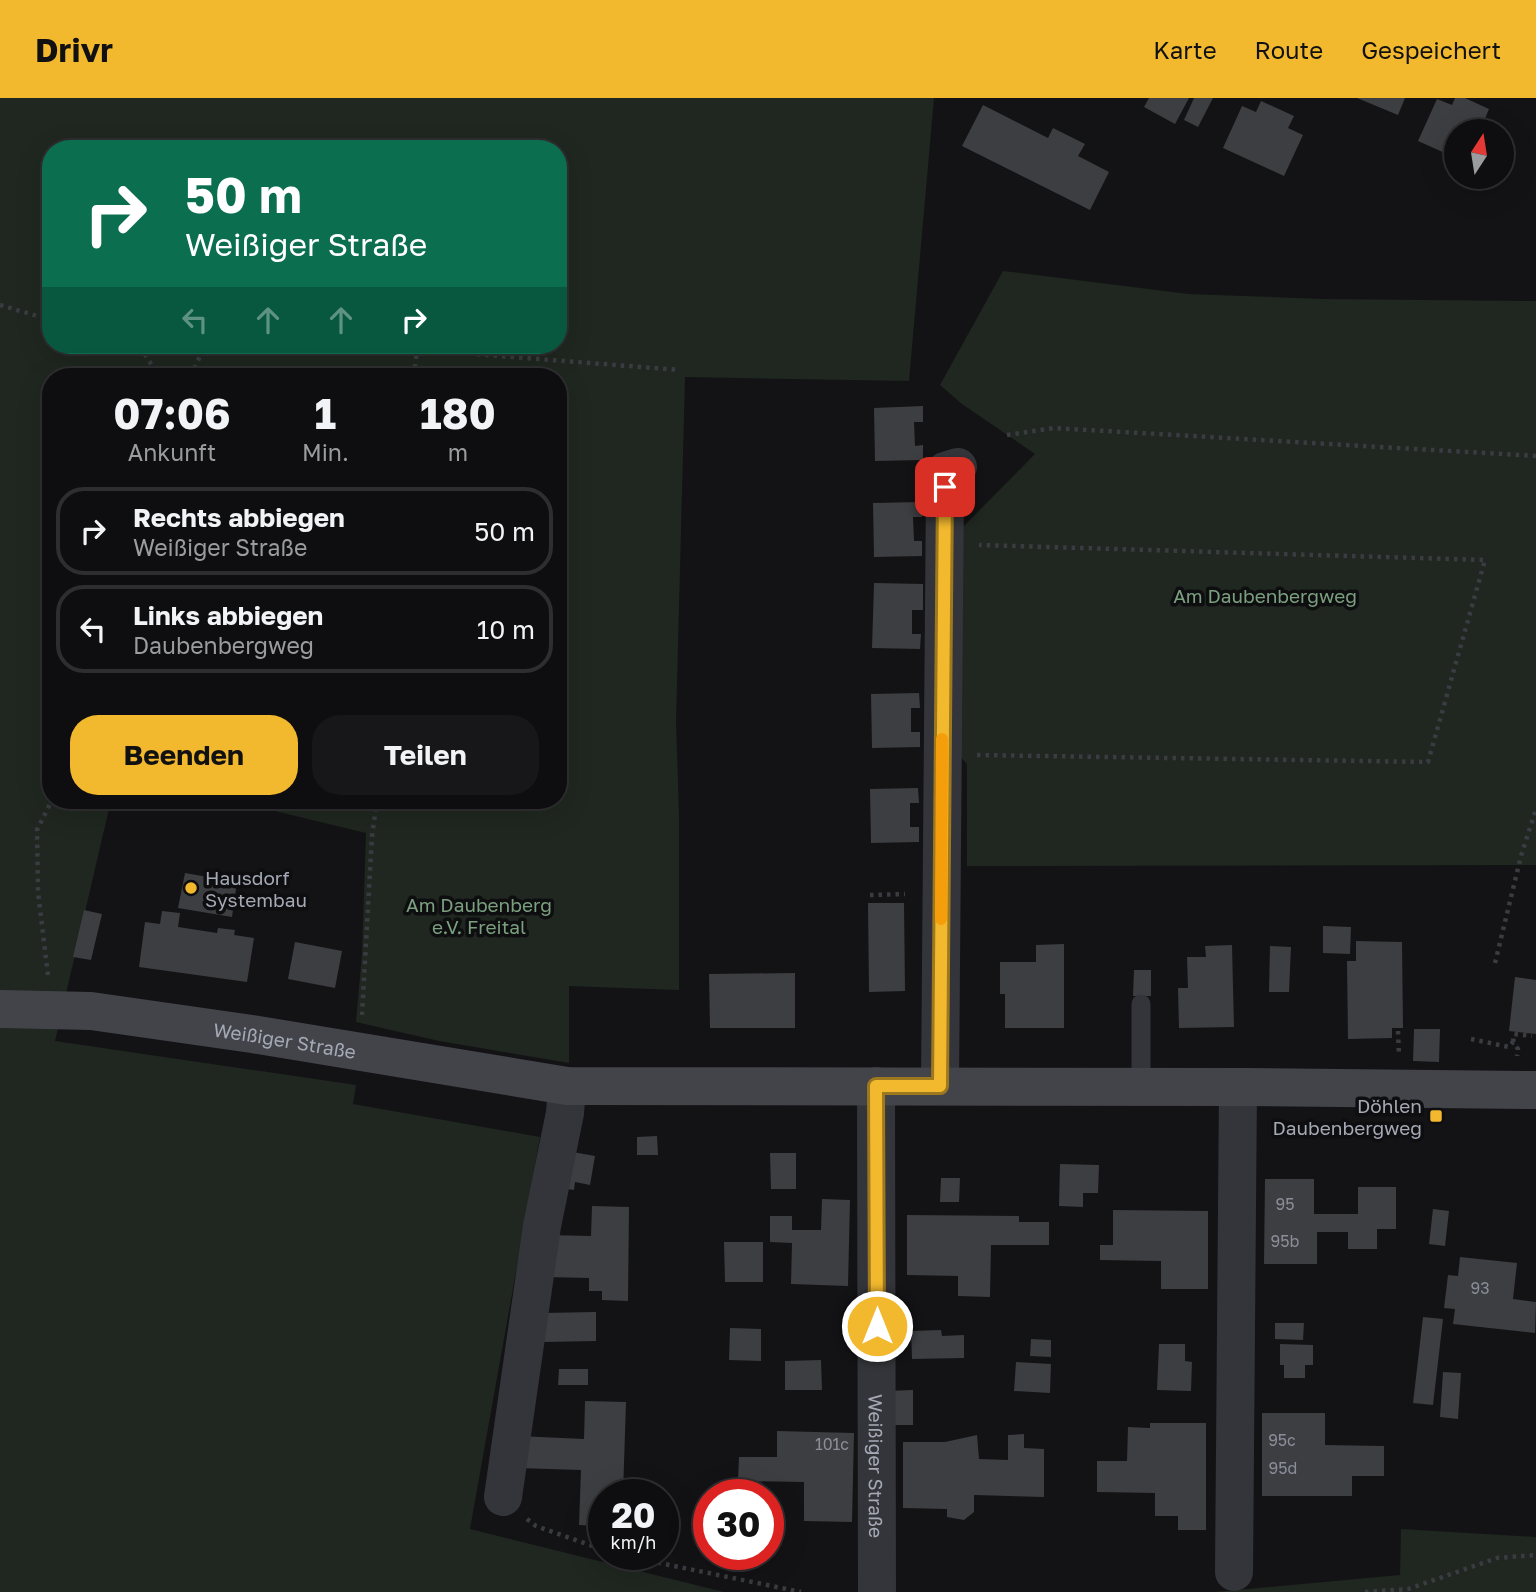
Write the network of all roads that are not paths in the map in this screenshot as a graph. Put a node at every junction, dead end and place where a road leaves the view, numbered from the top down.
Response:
1 (958, 467) dead end
2 (1141, 1004) dead end
3 (0, 1009) edge
4 (1526, 1075) edge
5 (567, 1086) junction
6 (876, 1086) junction
7 (940, 1086) junction
8 (1141, 1086) junction
9 (1238, 1087) junction
10 (503, 1497) road end
11 (1234, 1572) dead end
12 (877, 1592) edge

1 - 7 street
2 - 8 lane
3 - 5 street, Weißiger Straße
4 - 9 street, Weißiger Straße
5 - 6 street, Weißiger Straße
5 - 10 street
6 - 7 street, Weißiger Straße
6 - 12 street, Weißiger Straße
7 - 8 street, Weißiger Straße
8 - 9 street, Weißiger Straße
9 - 11 street

